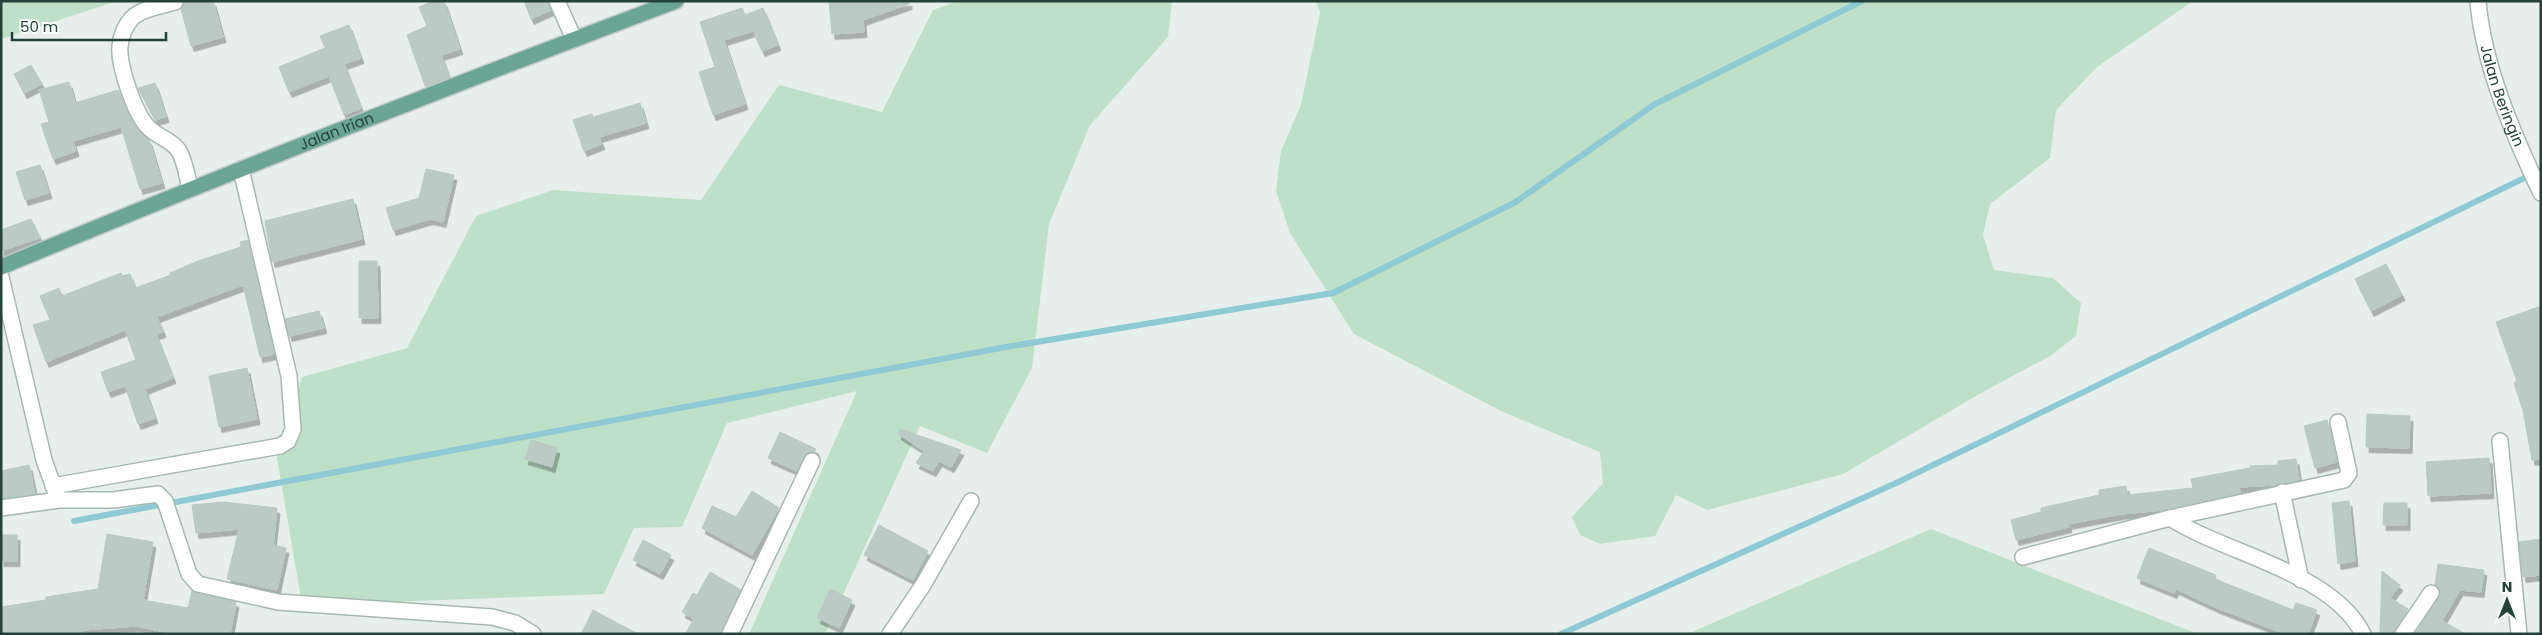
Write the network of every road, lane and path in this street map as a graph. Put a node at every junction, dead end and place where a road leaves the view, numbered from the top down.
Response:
1 (557, 1) edge
2 (676, 1) edge
3 (2478, 1) edge
4 (175, 2) edge
5 (574, 40) junction
6 (241, 169) junction
7 (190, 188) junction
8 (2539, 189) edge
9 (1, 267) edge
10 (1, 277) edge
11 (2338, 422) dead end
12 (2500, 441) dead end
13 (812, 461) dead end
14 (53, 486) junction
15 (2282, 492) junction
16 (59, 500) junction
17 (971, 501) dead end
18 (1, 508) edge
19 (2170, 518) junction
20 (2023, 557) dead end
21 (2301, 580) junction
22 (2431, 593) dead end
23 (533, 634) edge
24 (730, 634) edge
25 (890, 634) edge
26 (2363, 634) edge
27 (2403, 634) edge
28 (2519, 634) edge

1 - 5 street
2 - 5 main road, Jalan Irian
3 - 8 street, Jalan Beringin
4 - 7 street
5 - 6 main road, Jalan Irian
6 - 7 main road, Jalan Irian
6 - 14 street
7 - 9 main road, Jalan Irian
10 - 14 street
11 - 15 street
12 - 28 street
13 - 24 street
14 - 16 street
15 - 19 street
15 - 21 street
16 - 18 street
16 - 23 street
17 - 25 street
19 - 20 street
19 - 21 street
21 - 26 street
22 - 27 street

